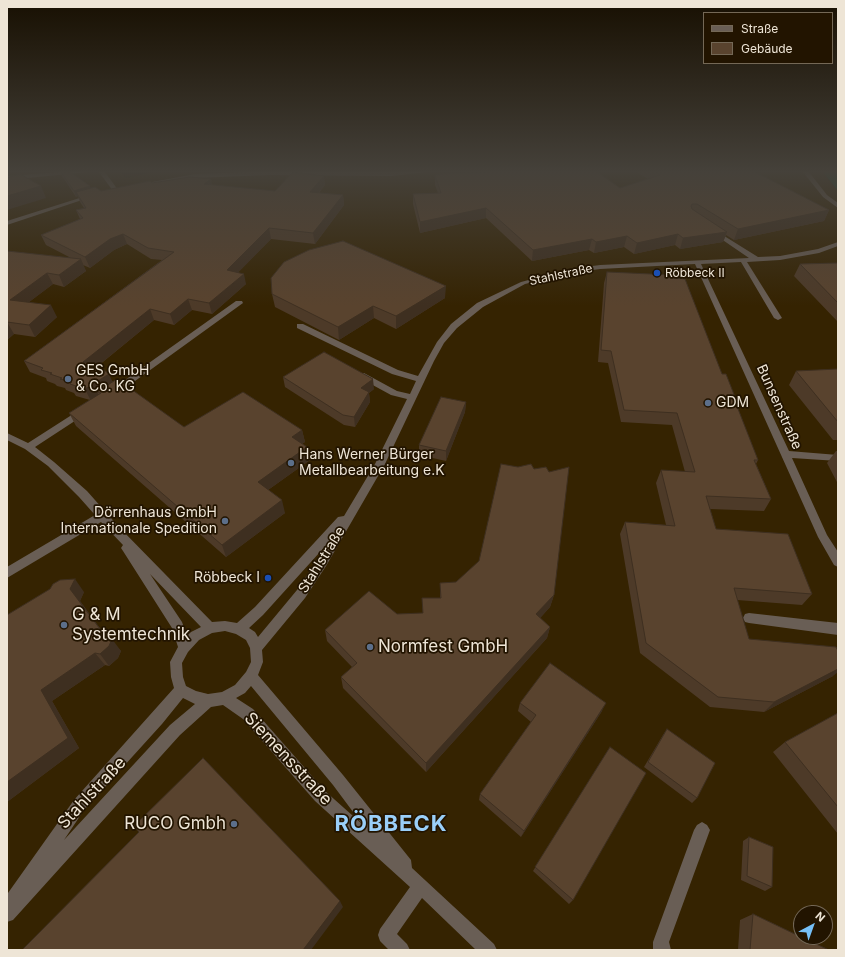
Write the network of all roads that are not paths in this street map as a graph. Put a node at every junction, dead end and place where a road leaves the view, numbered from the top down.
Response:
1 (26, 217) edge
2 (7, 223) edge
3 (704, 226) edge
4 (838, 244) edge
5 (743, 260) junction
6 (756, 260) junction
7 (697, 262) junction
8 (239, 303) dead end
9 (778, 318) dead end
10 (300, 326) dead end
11 (353, 370) edge
12 (421, 380) junction
13 (107, 396) edge
14 (413, 397) junction
15 (94, 405) edge
16 (7, 436) edge
17 (28, 447) junction
18 (786, 454) junction
19 (838, 458) edge
20 (354, 507) junction
21 (102, 516) junction
22 (114, 529) junction
23 (838, 562) edge
24 (7, 573) edge
25 (749, 618) dead end
26 (210, 628) junction
27 (239, 629) junction
28 (838, 629) edge
29 (184, 648) junction
30 (256, 648) junction
31 (251, 676) junction
32 (181, 690) junction
33 (224, 698) junction
34 (208, 701) junction
35 (702, 830) dead end
36 (421, 886) junction
37 (7, 908) edge
38 (7, 914) edge
39 (401, 950) edge
40 (488, 950) edge
41 (662, 950) edge

1 - 2 street
3 - 6 street
4 - 6 street, Stahlstraße
5 - 6 street, Stahlstraße
5 - 7 street, Stahlstraße
5 - 9 street
7 - 12 street, Stahlstraße
7 - 18 street, Bunsenstraße
8 - 13 street
10 - 12 street
11 - 14 street
12 - 14 street, Stahlstraße
14 - 20 street, Stahlstraße
15 - 17 street
16 - 17 street
17 - 21 street
18 - 19 street
18 - 23 street, Bunsenstraße
20 - 27 street, Stahlstraße
20 - 30 street, Stahlstraße
21 - 22 street
21 - 24 street
22 - 26 street
22 - 29 street
25 - 28 street
26 - 27 street
26 - 29 street
27 - 30 street
29 - 32 street
30 - 31 street
31 - 33 street
31 - 36 street, Siemensstraße
32 - 34 street
32 - 37 street, Stahlstraße
33 - 34 street
33 - 36 street, Siemensstraße
34 - 38 street, Stahlstraße
35 - 41 street
36 - 39 street
36 - 40 street, Siemensstraße

